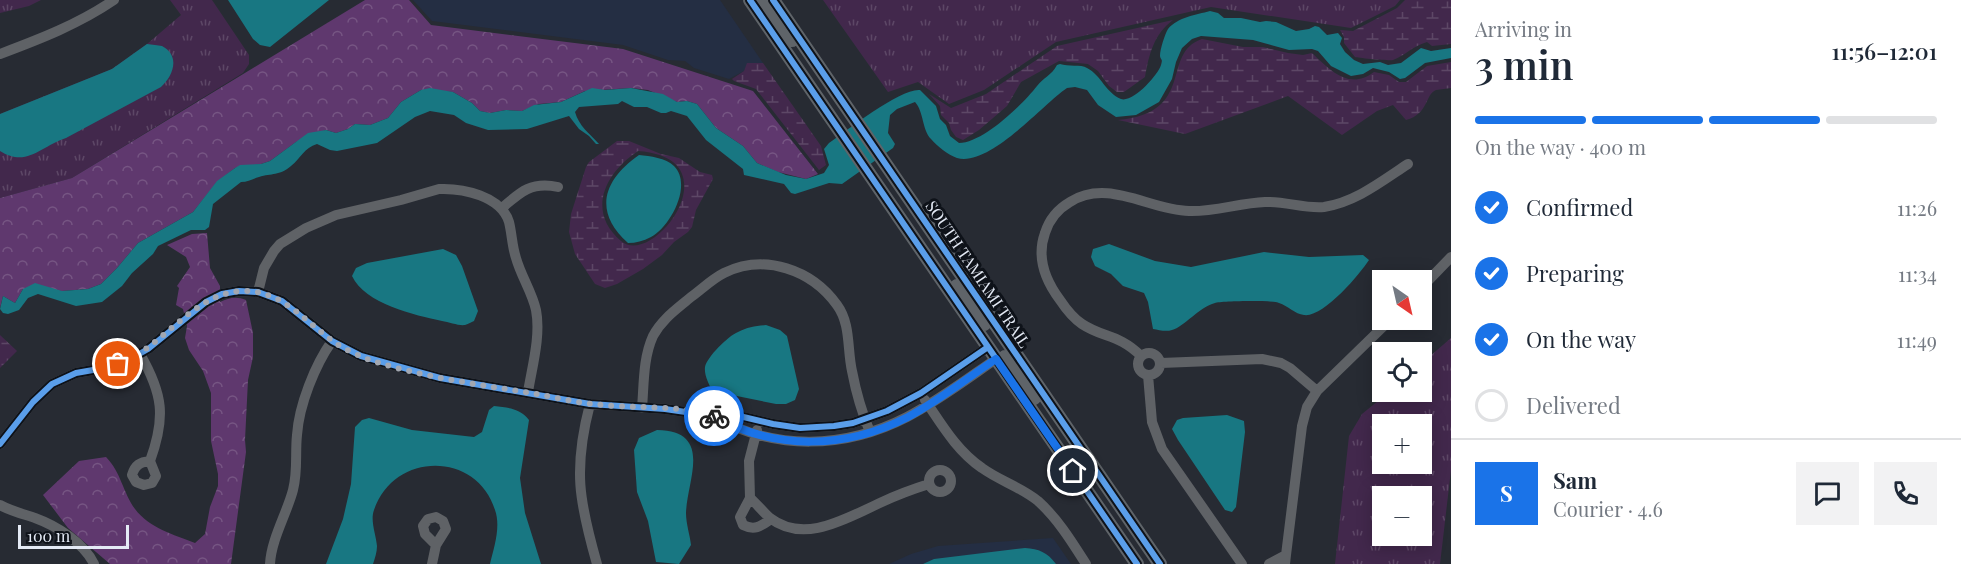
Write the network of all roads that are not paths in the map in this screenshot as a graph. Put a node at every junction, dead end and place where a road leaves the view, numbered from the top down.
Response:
1 (114, 0) edge
2 (750, 0) edge
3 (762, 0) edge
4 (773, 0) edge
5 (0, 54) edge
6 (824, 74) junction
7 (1408, 164) dead end
8 (558, 187) dead end
9 (502, 208) junction
10 (922, 250) junction
11 (1451, 257) edge
12 (1432, 277) edge
13 (258, 292) junction
14 (1380, 330) edge
15 (1006, 339) junction
16 (332, 341) junction
17 (988, 347) junction
18 (141, 354) junction
19 (1141, 356) junction
20 (996, 359) junction
21 (1161, 363) junction
22 (1148, 375) junction
23 (1317, 391) junction
24 (528, 392) junction
25 (921, 393) junction
26 (590, 404) junction
27 (928, 405) junction
28 (642, 408) junction
29 (713, 416) junction
30 (865, 419) junction
31 (759, 421) junction
32 (870, 432) junction
33 (755, 434) junction
34 (0, 444) edge
35 (150, 461) dead end
36 (1090, 463) junction
37 (929, 484) dead end
38 (750, 498) junction
39 (0, 505) edge
40 (771, 519) junction
41 (436, 545) dead end
42 (1285, 559) edge
43 (94, 564) edge
44 (270, 564) edge
45 (432, 564) edge
46 (597, 564) edge
47 (1086, 564) edge
48 (1137, 564) edge
49 (1160, 564) edge
50 (1242, 564) edge
51 (1269, 564) edge

1 - 5 street
2 - 10 main road, SOUTH TAMIAMI TRAIL
3 - 6 main road
4 - 6 main road, SOUTH TAMIAMI TRAIL
6 - 15 main road, SOUTH TAMIAMI TRAIL
7 - 19 street
8 - 9 street
9 - 13 street
9 - 24 street
10 - 15 main road
10 - 17 main road, SOUTH TAMIAMI TRAIL
11 - 12 street
13 - 16 street
13 - 18 street
14 - 23 street
15 - 36 main road, SOUTH TAMIAMI TRAIL
16 - 24 street
16 - 44 street
17 - 20 main road, SOUTH TAMIAMI TRAIL
17 - 25 street
17 - 36 main road
18 - 34 street
18 - 35 street
19 - 21 street
19 - 22 street
20 - 27 street
20 - 48 main road, SOUTH TAMIAMI TRAIL
21 - 22 street
21 - 23 street
22 - 50 street
23 - 42 street
24 - 26 street
25 - 27 street
25 - 30 street
26 - 28 street
26 - 46 street
27 - 32 street
27 - 47 street
28 - 29 street
28 - 30 street
29 - 31 street
29 - 33 street
30 - 31 street
30 - 32 street
31 - 33 street
32 - 33 street
33 - 38 street
36 - 49 main road, SOUTH TAMIAMI TRAIL
37 - 40 street
38 - 40 street
38 - 40 street
39 - 43 street
41 - 45 street
42 - 51 street

